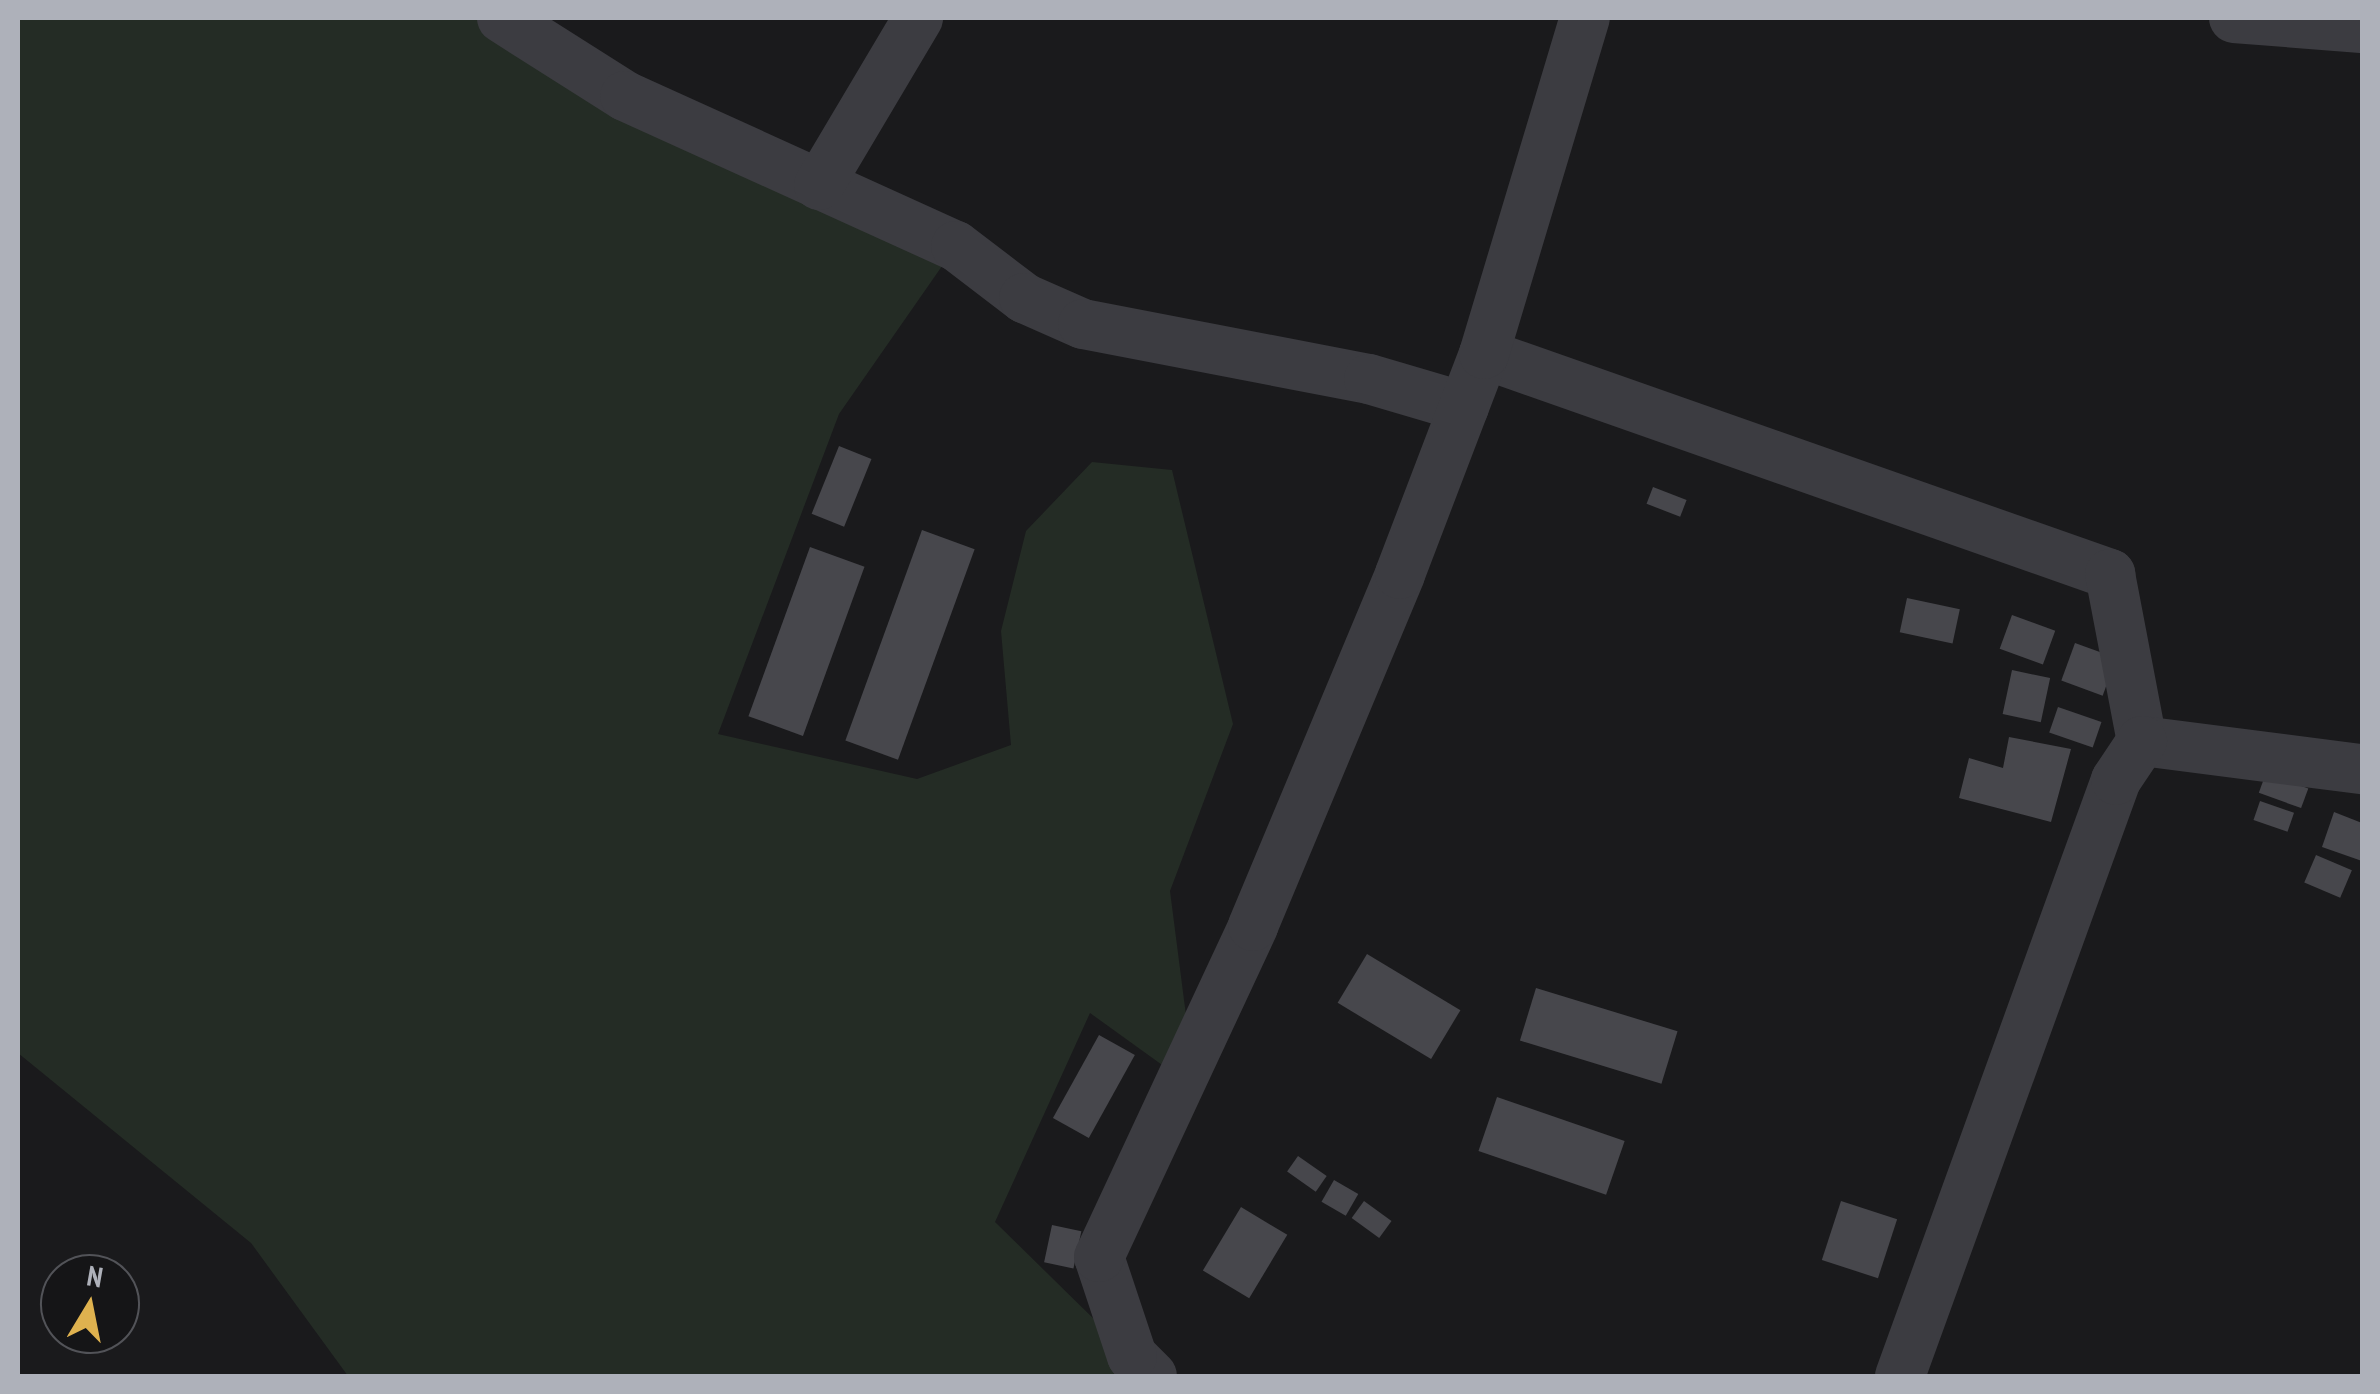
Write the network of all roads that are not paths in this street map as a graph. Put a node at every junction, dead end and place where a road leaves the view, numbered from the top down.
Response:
1 (502, 18) edge
2 (918, 18) edge
3 (1585, 18) edge
4 (2234, 18) edge
5 (2362, 28) edge
6 (820, 185) junction
7 (1484, 354) junction
8 (1464, 407) junction
9 (2142, 741) junction
10 (2362, 769) edge
11 (1152, 1376) edge
12 (1900, 1376) edge

1 - 6 street
2 - 6 street
3 - 7 street
4 - 5 street
6 - 8 street
7 - 8 street
7 - 9 street
8 - 11 street
9 - 10 street
9 - 12 street

